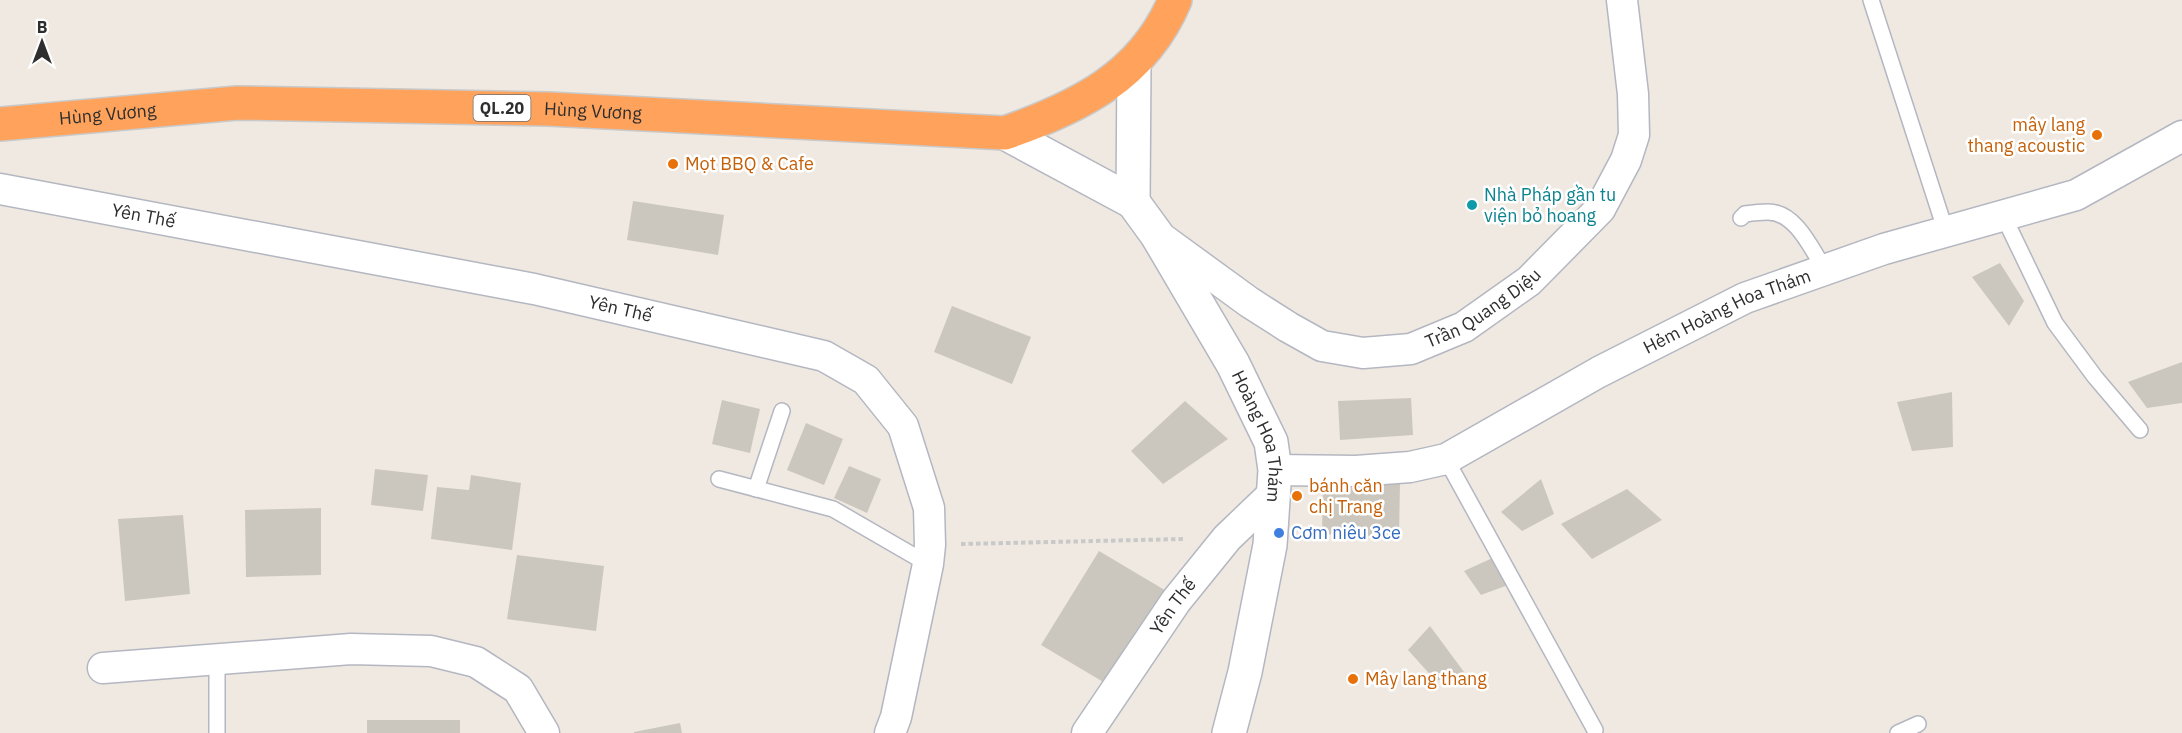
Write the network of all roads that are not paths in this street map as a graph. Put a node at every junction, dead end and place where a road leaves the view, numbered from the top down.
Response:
1 (1175, 0) edge
2 (1622, 0) edge
3 (1871, 0) edge
4 (1134, 64) junction
5 (0, 124) edge
6 (1005, 133) junction
7 (2182, 136) edge
8 (0, 189) edge
9 (1133, 202) junction
10 (2002, 215) junction
11 (1741, 218) dead end
12 (1946, 232) junction
13 (1157, 235) junction
14 (1825, 270) junction
15 (782, 411) dead end
16 (2140, 430) dead end
17 (1446, 459) junction
18 (719, 479) dead end
19 (1275, 481) junction
20 (756, 489) junction
21 (929, 554) junction
22 (217, 660) junction
23 (103, 668) dead end
24 (1918, 724) dead end
25 (1595, 730) dead end
26 (218, 733) edge
27 (544, 733) edge
28 (890, 733) edge
29 (1088, 733) edge
30 (1229, 733) edge
31 (1898, 733) edge

1 - 4 highway
2 - 13 street, Trần Quang Diệu
3 - 12 lane
4 - 6 highway
4 - 9 street
5 - 6 highway, Hùng Vương / QL.20
6 - 9 street
7 - 10 street, Hẻm Hoàng Hoa Thám
8 - 21 street, Yên Thế
9 - 13 street, Hoàng Hoa Thám
10 - 12 street, Hẻm Hoàng Hoa Thám
10 - 16 lane
11 - 14 lane
12 - 14 street, Hẻm Hoàng Hoa Thám
13 - 19 street, Hoàng Hoa Thám
14 - 17 street, Hẻm Hoàng Hoa Thám
15 - 20 lane
17 - 19 street, Hẻm Hoàng Hoa Thám
17 - 25 lane
18 - 20 lane
19 - 29 street, Yên Thế
19 - 30 street, Hoàng Hoa Thám
20 - 21 lane
21 - 28 street, Yên Thế
22 - 23 street
22 - 26 lane
22 - 27 street
24 - 31 lane

